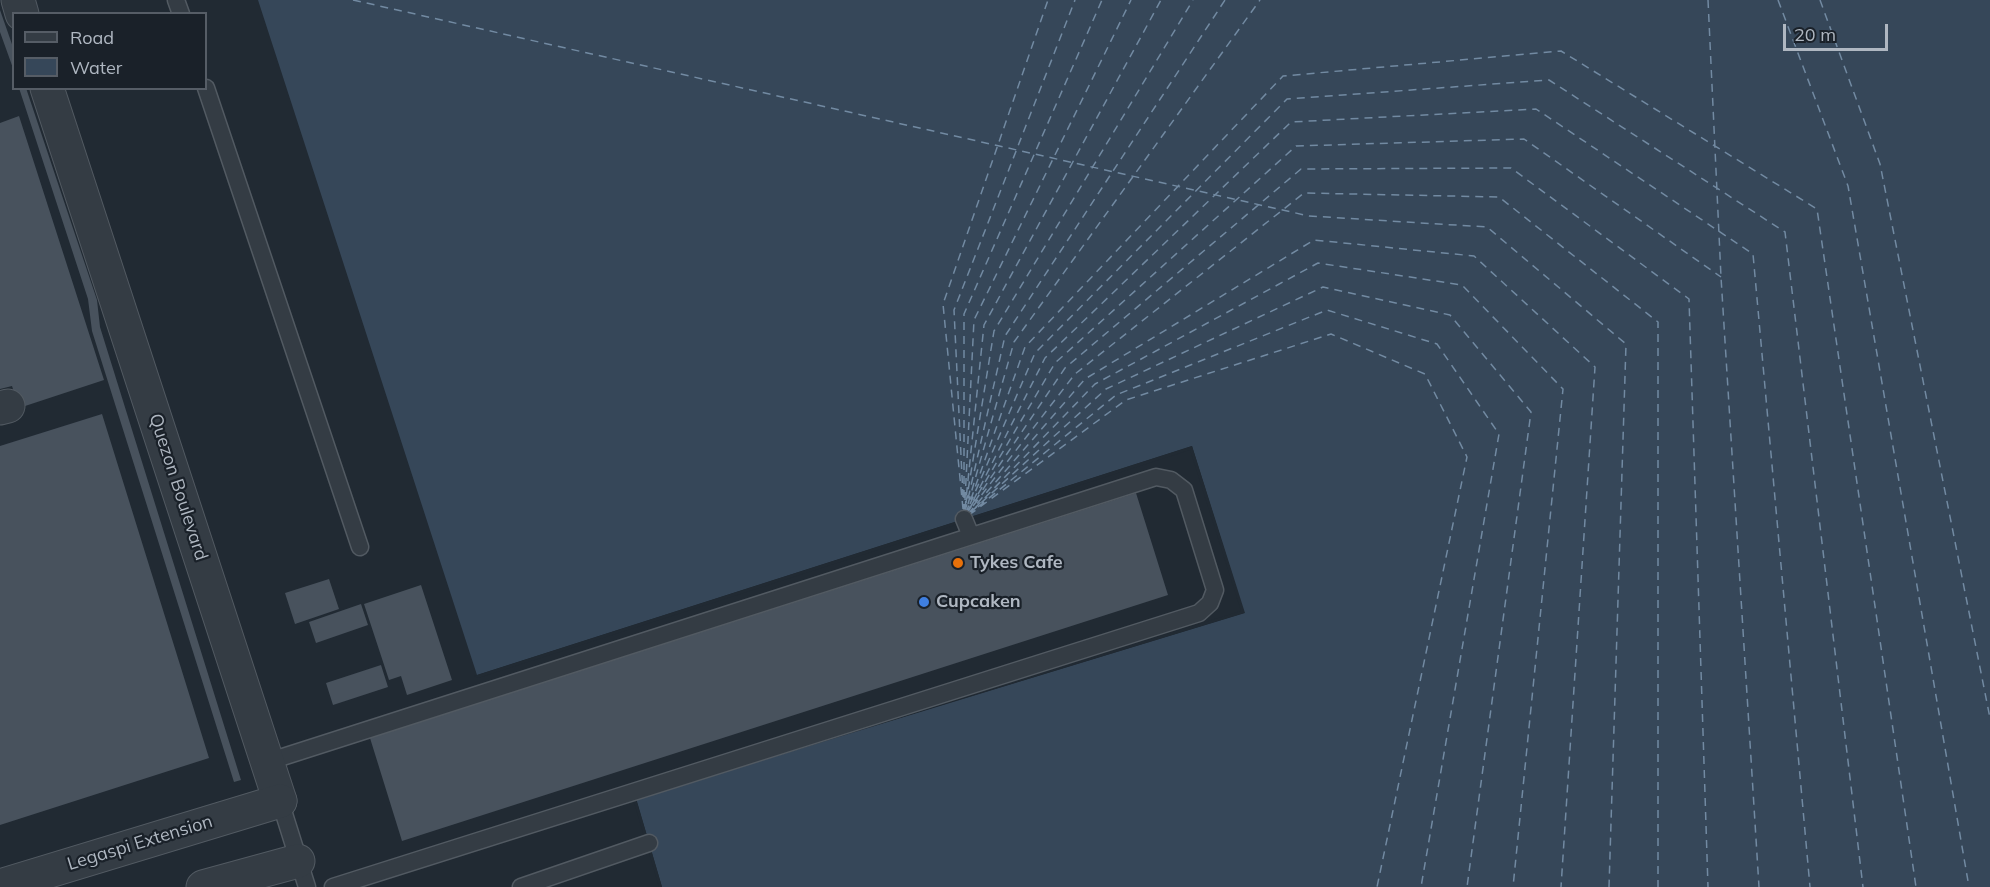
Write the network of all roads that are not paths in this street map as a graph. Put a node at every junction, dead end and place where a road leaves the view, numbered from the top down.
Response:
1 (48, 90) edge
2 (207, 90) edge
3 (964, 519) dead end
4 (971, 536) junction
5 (360, 547) dead end
6 (267, 762) junction
7 (280, 801) junction
8 (649, 843) dead end
9 (302, 874) edge
10 (0, 886) edge
11 (203, 887) edge
12 (336, 887) edge
13 (521, 887) edge

1 - 6 street, Quezon Boulevard
2 - 5 lane
3 - 4 lane
4 - 6 lane
4 - 12 lane
6 - 7 street, Quezon Boulevard
7 - 9 lane, Quezon Boulevard
7 - 10 street, Legaspi Extension
8 - 13 lane
9 - 11 street

